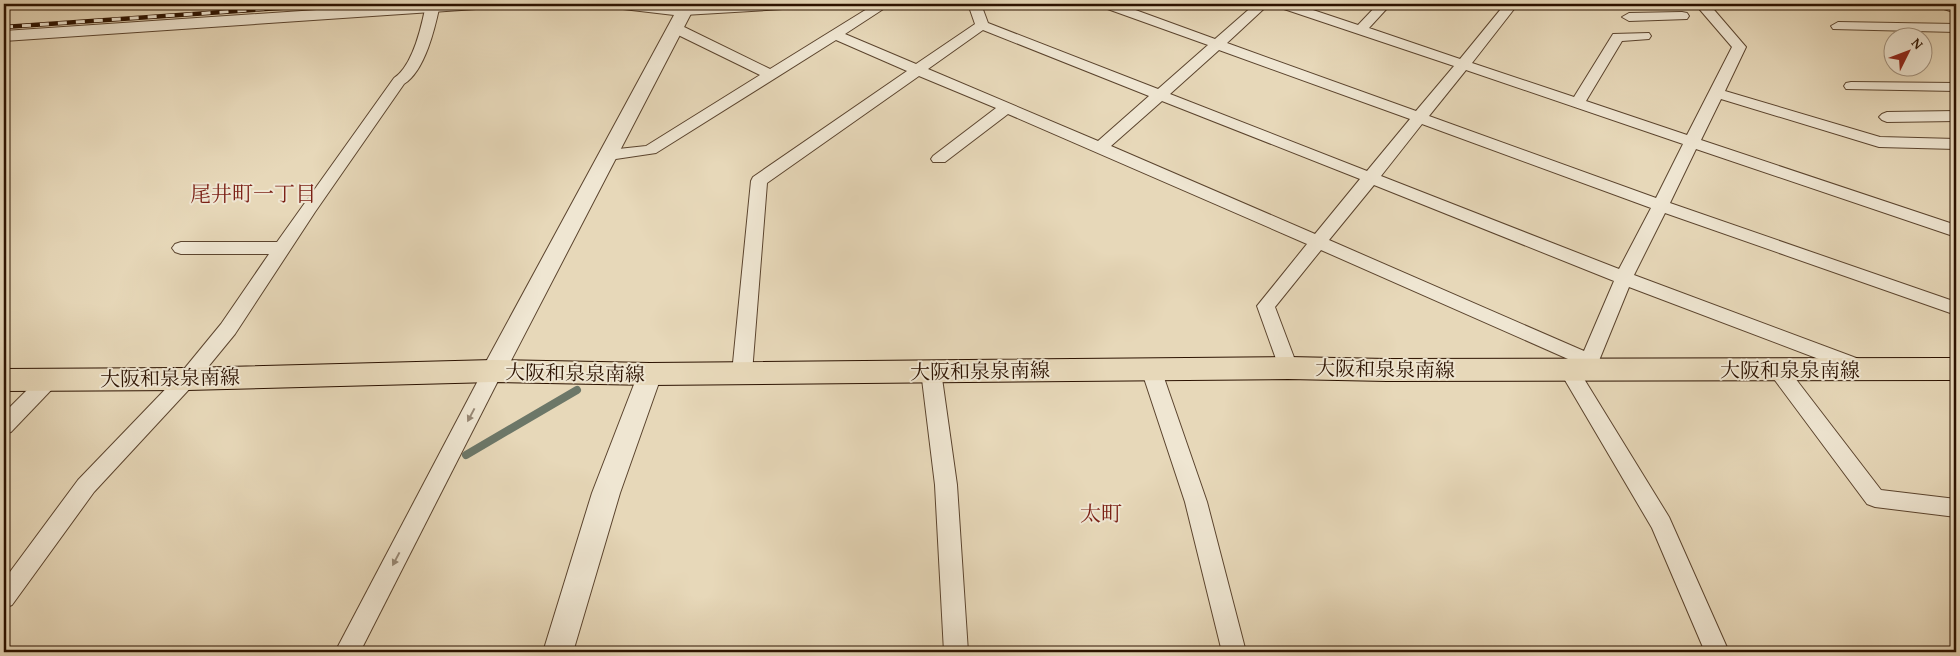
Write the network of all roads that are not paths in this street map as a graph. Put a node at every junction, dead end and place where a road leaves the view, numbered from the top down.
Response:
1 (476, 4) edge
2 (623, 4) edge
3 (799, 4) edge
4 (884, 4) edge
5 (975, 4) edge
6 (1107, 4) edge
7 (1262, 4) edge
8 (1284, 4) edge
9 (1385, 4) edge
10 (1512, 4) edge
11 (1619, 4) edge
12 (1702, 4) edge
13 (1943, 4) edge
14 (434, 5) edge
15 (1956, 9) edge
16 (682, 14) edge
17 (1682, 16) dead end
18 (1630, 17) junction
19 (1897, 17) dead end
20 (982, 25) junction
21 (1838, 26) dead end
22 (1909, 27) junction
23 (1956, 28) edge
24 (1360, 30) junction
25 (835, 35) junction
26 (4, 36) edge
27 (1217, 44) junction
28 (1464, 64) junction
29 (917, 69) junction
30 (770, 74) junction
31 (1851, 86) dead end
32 (1949, 87) edge
33 (1717, 93) junction
34 (1160, 95) junction
35 (1578, 102) junction
36 (1956, 102) edge
37 (1007, 107) junction
38 (1956, 116) edge
39 (1420, 118) junction
40 (1692, 141) junction
41 (1916, 144) junction
42 (1956, 144) edge
43 (1100, 147) junction
44 (610, 155) junction
45 (939, 160) dead end
46 (1369, 177) junction
47 (1660, 205) junction
48 (1956, 231) edge
49 (1318, 242) junction
50 (181, 248) dead end
51 (282, 248) junction
52 (1624, 278) junction
53 (1956, 309) edge
54 (1288, 368) junction
55 (1150, 369) junction
56 (1956, 369) edge
57 (1578, 370) junction
58 (1778, 370) junction
59 (1866, 370) junction
60 (493, 371) junction
61 (931, 371) junction
62 (742, 373) junction
63 (650, 374) junction
64 (187, 379) junction
65 (4, 380) edge
66 (49, 380) junction
67 (4, 426) edge
68 (1956, 508) edge
69 (4, 598) edge
70 (347, 652) edge
71 (558, 652) edge
72 (956, 652) edge
73 (1234, 652) edge
74 (1716, 652) edge

1 - 14 street
2 - 16 street
3 - 16 street
4 - 25 street
5 - 20 street
6 - 27 street
7 - 27 street
8 - 24 street
9 - 24 street
10 - 28 street
11 - 18 street
12 - 33 street
13 - 15 street
14 - 26 street
14 - 51 street
16 - 30 street
16 - 44 street
17 - 18 street
18 - 35 street
19 - 22 street
20 - 29 street
20 - 34 street
21 - 22 street
22 - 23 street
24 - 28 street
25 - 29 street
25 - 30 street
27 - 34 street
27 - 39 street
28 - 35 street
28 - 39 street
29 - 37 street
29 - 62 street
30 - 44 street
31 - 32 street
32 - 36 street
33 - 40 street
33 - 41 street
34 - 43 street
34 - 46 street
35 - 40 street
37 - 43 street
37 - 45 street
38 - 41 street
39 - 46 street
39 - 47 street
40 - 47 street
40 - 48 street
41 - 42 street
43 - 49 street
44 - 60 street
46 - 49 street
46 - 52 street
47 - 52 street
47 - 53 street
49 - 54 street
49 - 57 street
50 - 51 street
51 - 64 street
52 - 57 street
52 - 59 street
54 - 55 main road, 大阪和泉泉南線
54 - 57 main road, 大阪和泉泉南線
55 - 61 main road, 大阪和泉泉南線
55 - 73 street
56 - 59 main road, 大阪和泉泉南線
57 - 58 main road, 大阪和泉泉南線
57 - 74 street
58 - 59 main road, 大阪和泉泉南線
58 - 68 street
60 - 63 main road, 大阪和泉泉南線
60 - 64 main road, 大阪和泉泉南線
60 -> 70 street
61 - 62 main road, 大阪和泉泉南線
61 - 72 street
62 - 63 main road, 大阪和泉泉南線
63 - 71 street
64 - 66 main road, 大阪和泉泉南線
64 - 69 street
65 - 66 main road, 大阪和泉泉南線
66 - 67 street

